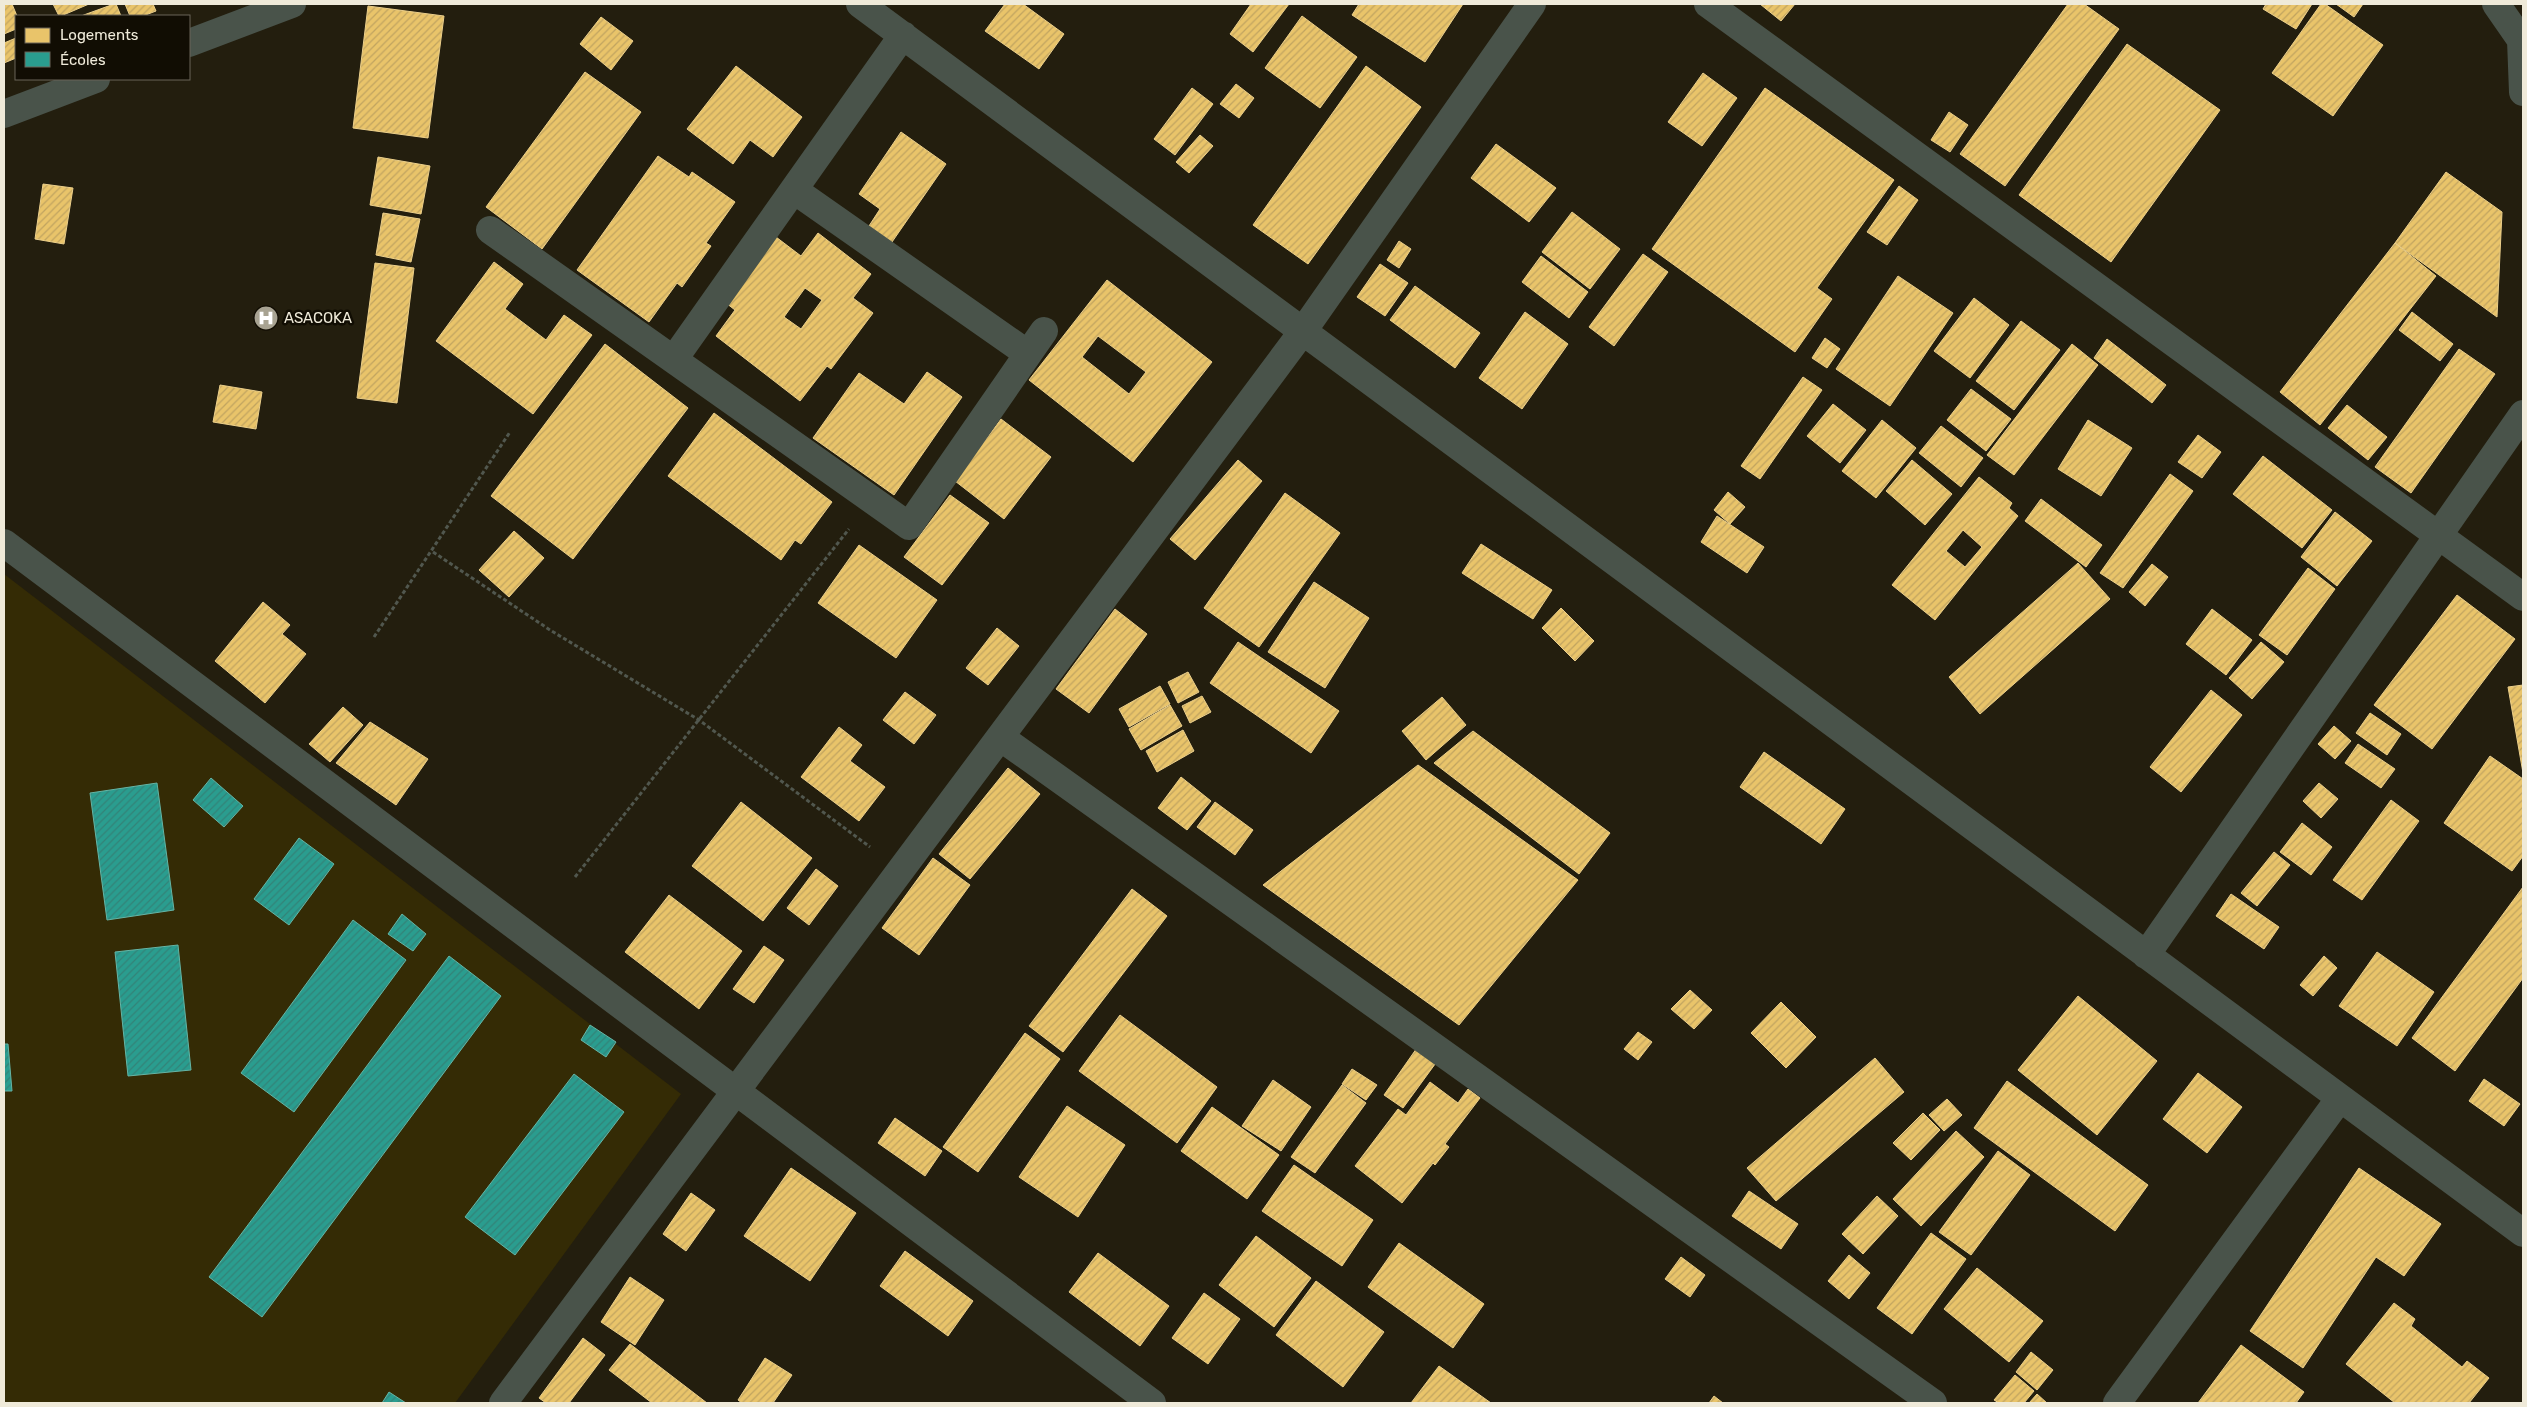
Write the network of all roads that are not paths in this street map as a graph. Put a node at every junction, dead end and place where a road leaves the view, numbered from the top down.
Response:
1 (292, 4) edge
2 (860, 4) edge
3 (1532, 4) edge
4 (1708, 4) edge
5 (2496, 4) edge
6 (903, 35) junction
7 (190, 43) edge
8 (93, 80) edge
9 (2523, 92) edge
10 (4, 114) edge
11 (794, 190) junction
12 (490, 230) dead end
13 (1044, 331) dead end
14 (1303, 331) junction
15 (1028, 354) junction
16 (674, 359) junction
17 (2523, 414) edge
18 (2439, 536) junction
19 (4, 543) edge
20 (2523, 597) edge
21 (1000, 737) junction
22 (2146, 955) junction
23 (736, 1091) junction
24 (2340, 1098) junction
25 (2523, 1234) edge
26 (503, 1403) edge
27 (1152, 1403) edge
28 (1933, 1403) edge
29 (2117, 1403) edge

1 - 7 street
2 - 6 street
3 - 14 street
4 - 18 street
5 - 9 street
6 - 11 street
6 - 14 street
8 - 10 street
11 - 15 street
11 - 16 street
12 - 16 street
13 - 15 street
14 - 21 street
14 - 22 street
15 - 16 street
17 - 18 street
18 - 20 street
18 - 22 street
19 - 23 street
21 - 23 street
21 - 28 street
22 - 24 street
23 - 26 street
23 - 27 street
24 - 25 street
24 - 29 street

